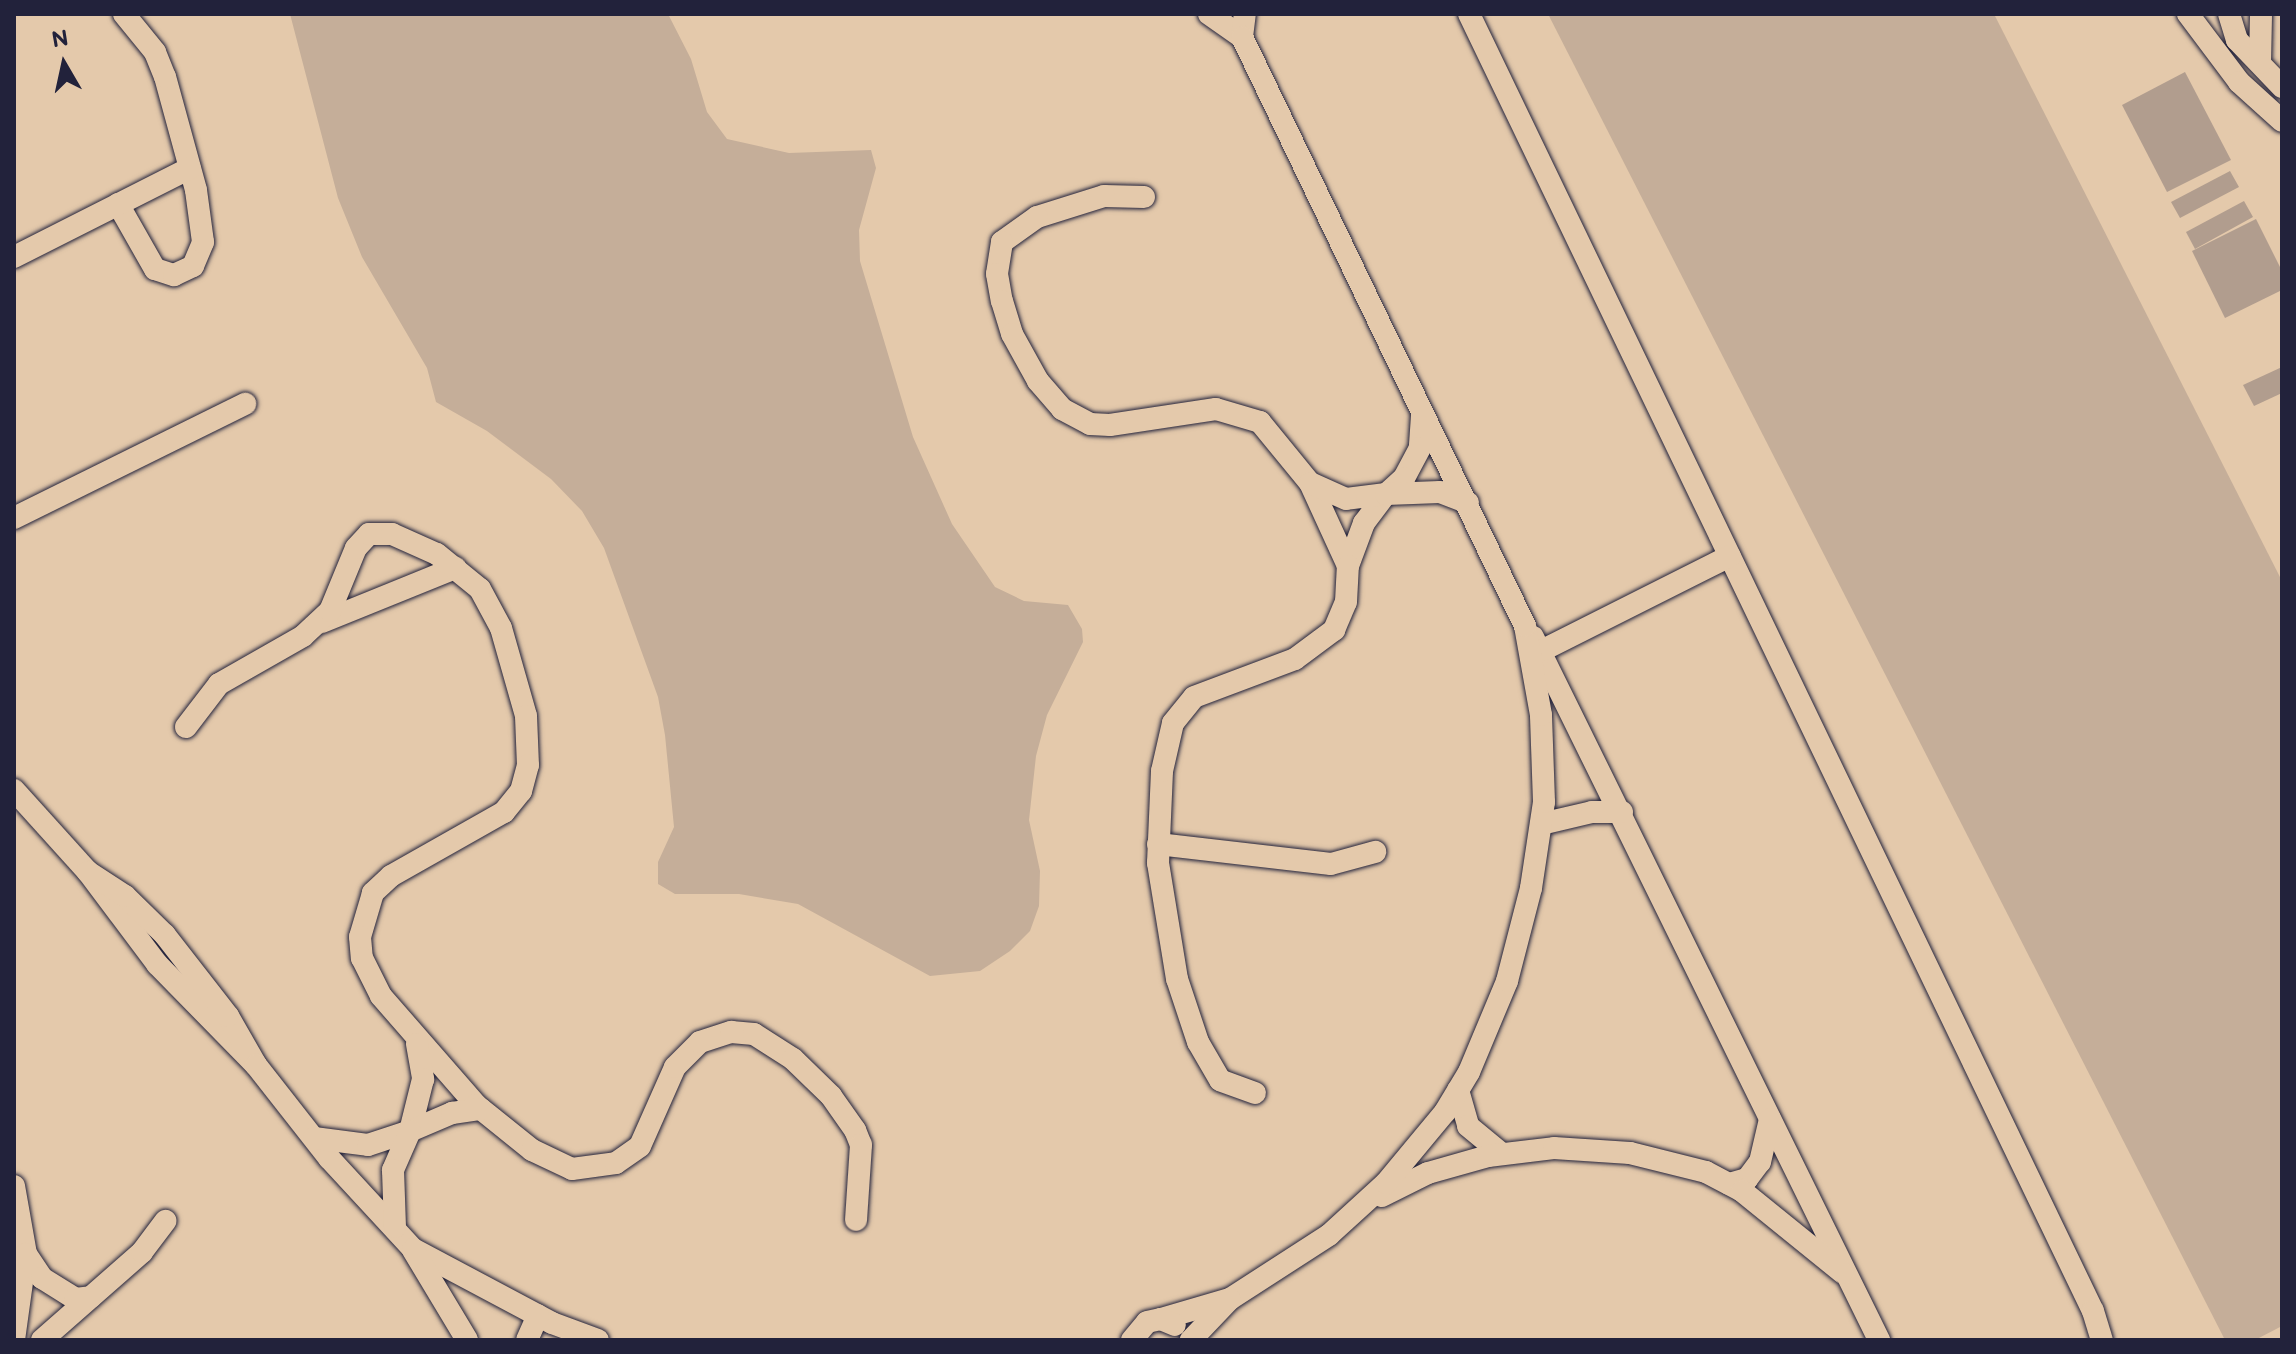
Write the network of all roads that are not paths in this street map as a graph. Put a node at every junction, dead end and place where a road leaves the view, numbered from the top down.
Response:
1 (124, 14) edge
2 (1209, 14) edge
3 (1469, 14) edge
4 (2188, 14) edge
5 (2229, 14) edge
6 (2244, 14) edge
7 (2261, 14) edge
8 (1245, 20) edge
9 (2260, 63) junction
10 (2282, 87) edge
11 (2282, 121) edge
12 (190, 168) junction
13 (1144, 197) dead end
14 (118, 204) junction
15 (14, 257) edge
16 (245, 404) dead end
17 (1421, 407) junction
18 (1310, 483) junction
19 (1386, 494) junction
20 (1468, 503) junction
21 (14, 518) edge
22 (1730, 556) junction
23 (1348, 566) junction
24 (455, 568) junction
25 (318, 624) junction
26 (1538, 656) junction
27 (186, 727) dead end
28 (14, 790) edge
29 (1622, 812) junction
30 (1541, 824) junction
31 (1158, 844) junction
32 (1375, 852) dead end
33 (414, 1036) junction
34 (1458, 1090) junction
35 (1255, 1093) dead end
36 (481, 1109) junction
37 (1770, 1119) junction
38 (410, 1131) junction
39 (314, 1138) junction
40 (1502, 1154) junction
41 (1729, 1184) junction
42 (14, 1186) edge
43 (1354, 1213) junction
44 (856, 1220) dead end
45 (165, 1221) dead end
46 (395, 1227) junction
47 (413, 1249) junction
48 (26, 1254) junction
49 (1850, 1280) junction
50 (91, 1297) junction
51 (1230, 1299) junction
52 (538, 1315) junction
53 (1161, 1319) junction
54 (1130, 1337) edge
55 (14, 1340) edge
56 (42, 1340) edge
57 (467, 1340) edge
58 (527, 1340) edge
59 (598, 1340) edge
60 (1184, 1340) edge
61 (1191, 1340) edge
62 (1879, 1340) edge
63 (2102, 1340) edge

1 - 12 street
2 - 8 street
3 - 22 street
4 - 11 street
5 - 9 street
6 - 9 street
7 - 9 street
8 - 17 street
9 - 10 street
12 - 14 street
12 - 14 street
13 - 18 street
14 - 15 street
16 - 21 street
17 - 19 street
17 - 20 street
18 - 19 street
18 - 23 street
19 - 20 street
19 - 23 street
20 - 26 street
22 - 26 street
22 - 63 street
23 - 31 street
24 - 25 street
24 - 25 street
24 - 33 street
25 - 27 street
26 - 29 street
26 - 30 street
28 - 39 street
29 - 30 street
29 - 37 street
30 - 34 street
31 - 32 street
31 - 35 street
33 - 36 street
33 - 38 street
34 - 40 street
34 - 43 street
36 - 38 street
36 - 44 street
37 - 41 street
37 - 49 street
38 - 39 street
38 - 46 street
39 - 46 street
40 - 41 street
40 - 43 street
41 - 49 street
42 - 48 street
43 - 51 street
45 - 50 street
46 - 47 street
47 - 52 street
47 - 57 street
48 - 50 street
48 - 55 street
49 - 62 street
50 - 56 street
51 - 53 street
51 - 61 street
52 - 58 street
52 - 59 street
53 - 54 street
53 - 60 street

